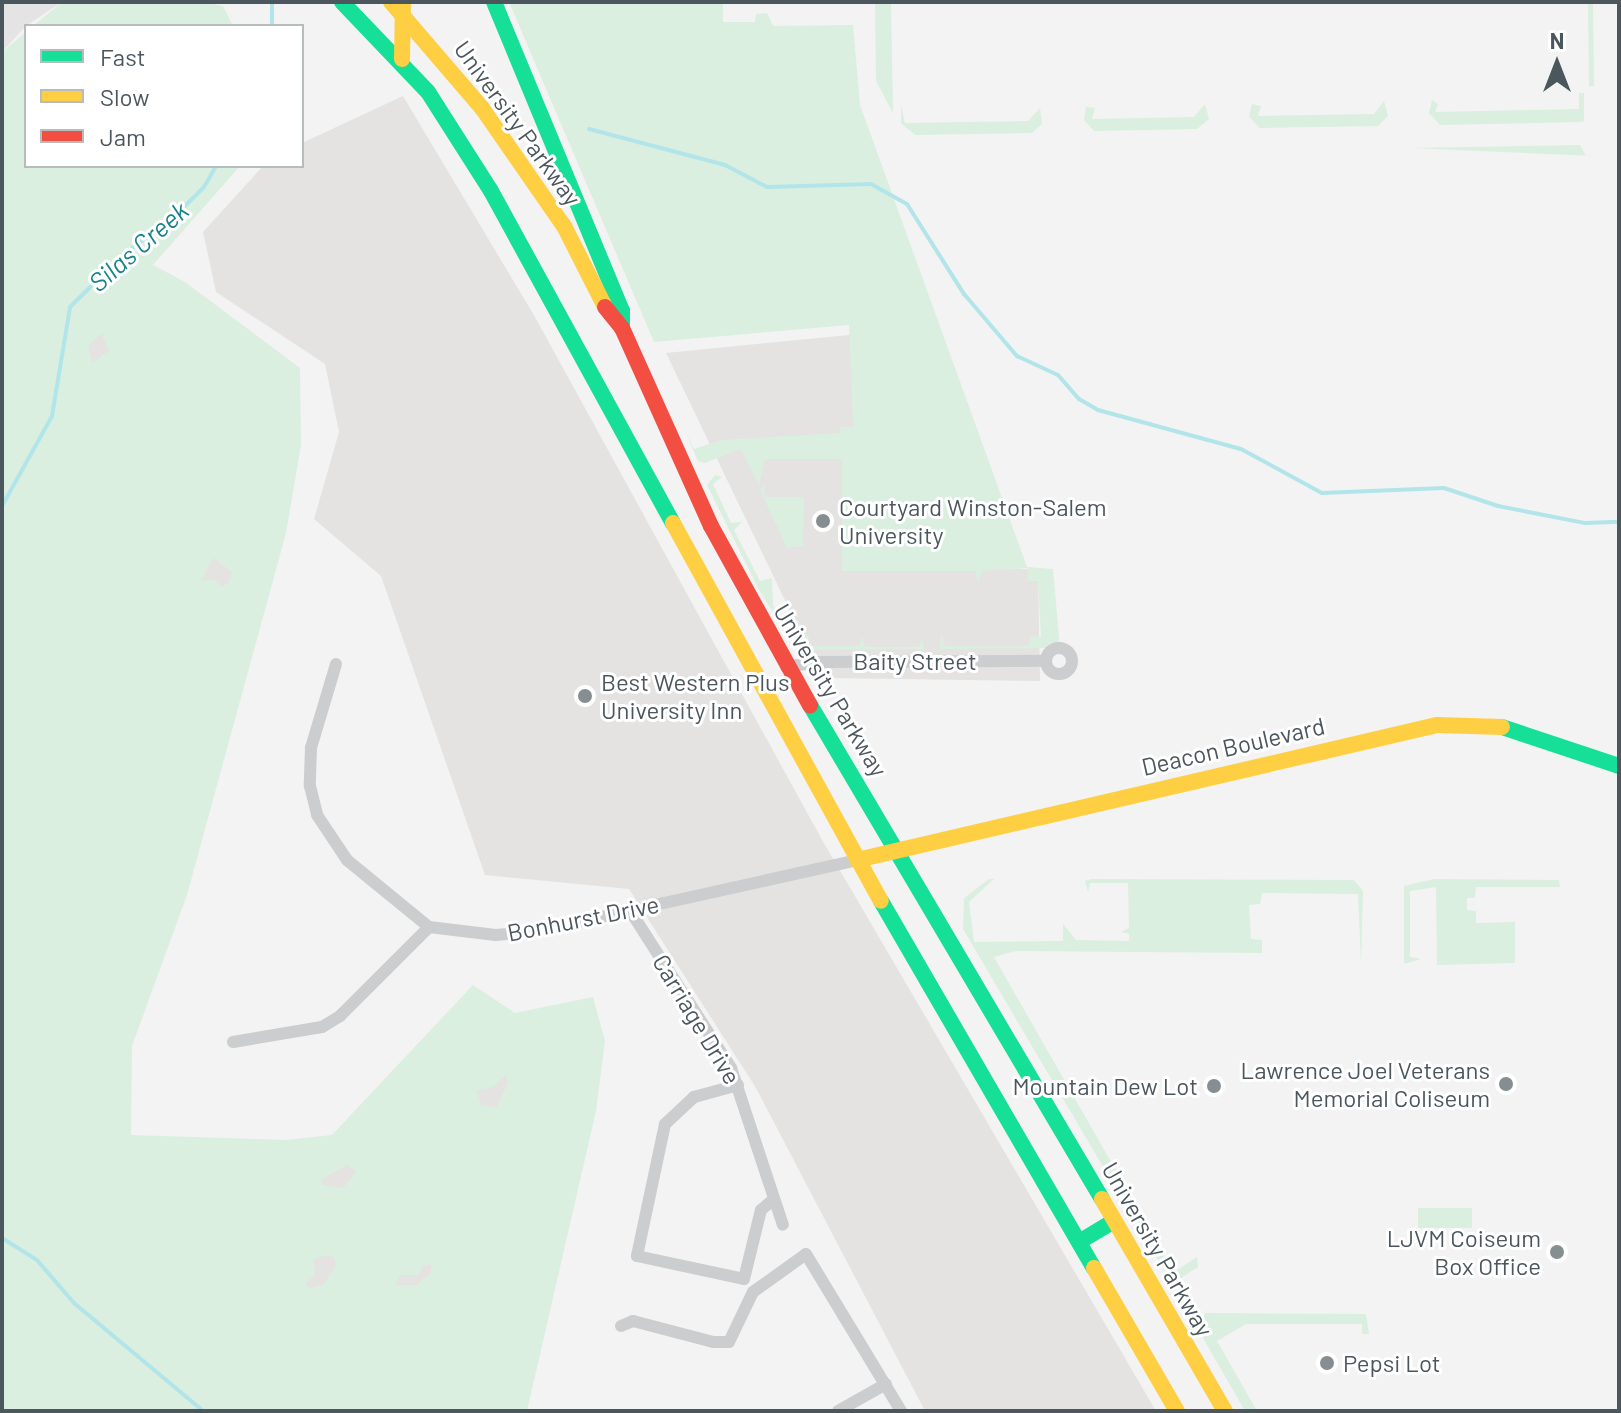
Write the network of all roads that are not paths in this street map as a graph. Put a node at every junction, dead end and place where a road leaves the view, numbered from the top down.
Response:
1 (342, 2) edge
2 (494, 2) edge
3 (399, 5) edge
4 (402, 59) junction
5 (622, 328) junction
6 (1046, 661) dead end
7 (336, 664) dead end
8 (786, 667) junction
9 (1619, 766) edge
10 (899, 850) junction
11 (857, 860) junction
12 (629, 909) junction
13 (429, 927) junction
14 (233, 1042) dead end
15 (738, 1085) junction
16 (774, 1199) junction
17 (1114, 1221) junction
18 (783, 1225) dead end
19 (1079, 1242) junction
20 (621, 1326) dead end
21 (886, 1384) junction
22 (838, 1411) edge
23 (901, 1411) edge
24 (1177, 1411) edge
25 (1225, 1411) edge

1 - 4 main road
2 - 5 main road
3 - 4 main road
3 - 5 main road, University Parkway
4 - 11 main road
5 - 8 main road, University Parkway
6 - 8 street, Baity Street
7 - 13 street
8 - 10 main road, University Parkway
9 - 10 main road, Deacon Boulevard
10 - 11 main road, Deacon Boulevard
10 - 17 main road, University Parkway
11 - 12 street, Bonhurst Drive
11 - 19 main road
12 - 13 street, Bonhurst Drive
12 - 15 street, Carriage Drive
13 - 14 street
15 - 16 street, Carriage Drive
15 - 16 street
16 - 18 street, Carriage Drive
17 - 19 main road
17 - 25 main road, University Parkway
19 - 24 main road
20 - 21 street
21 - 22 street
21 - 23 street

